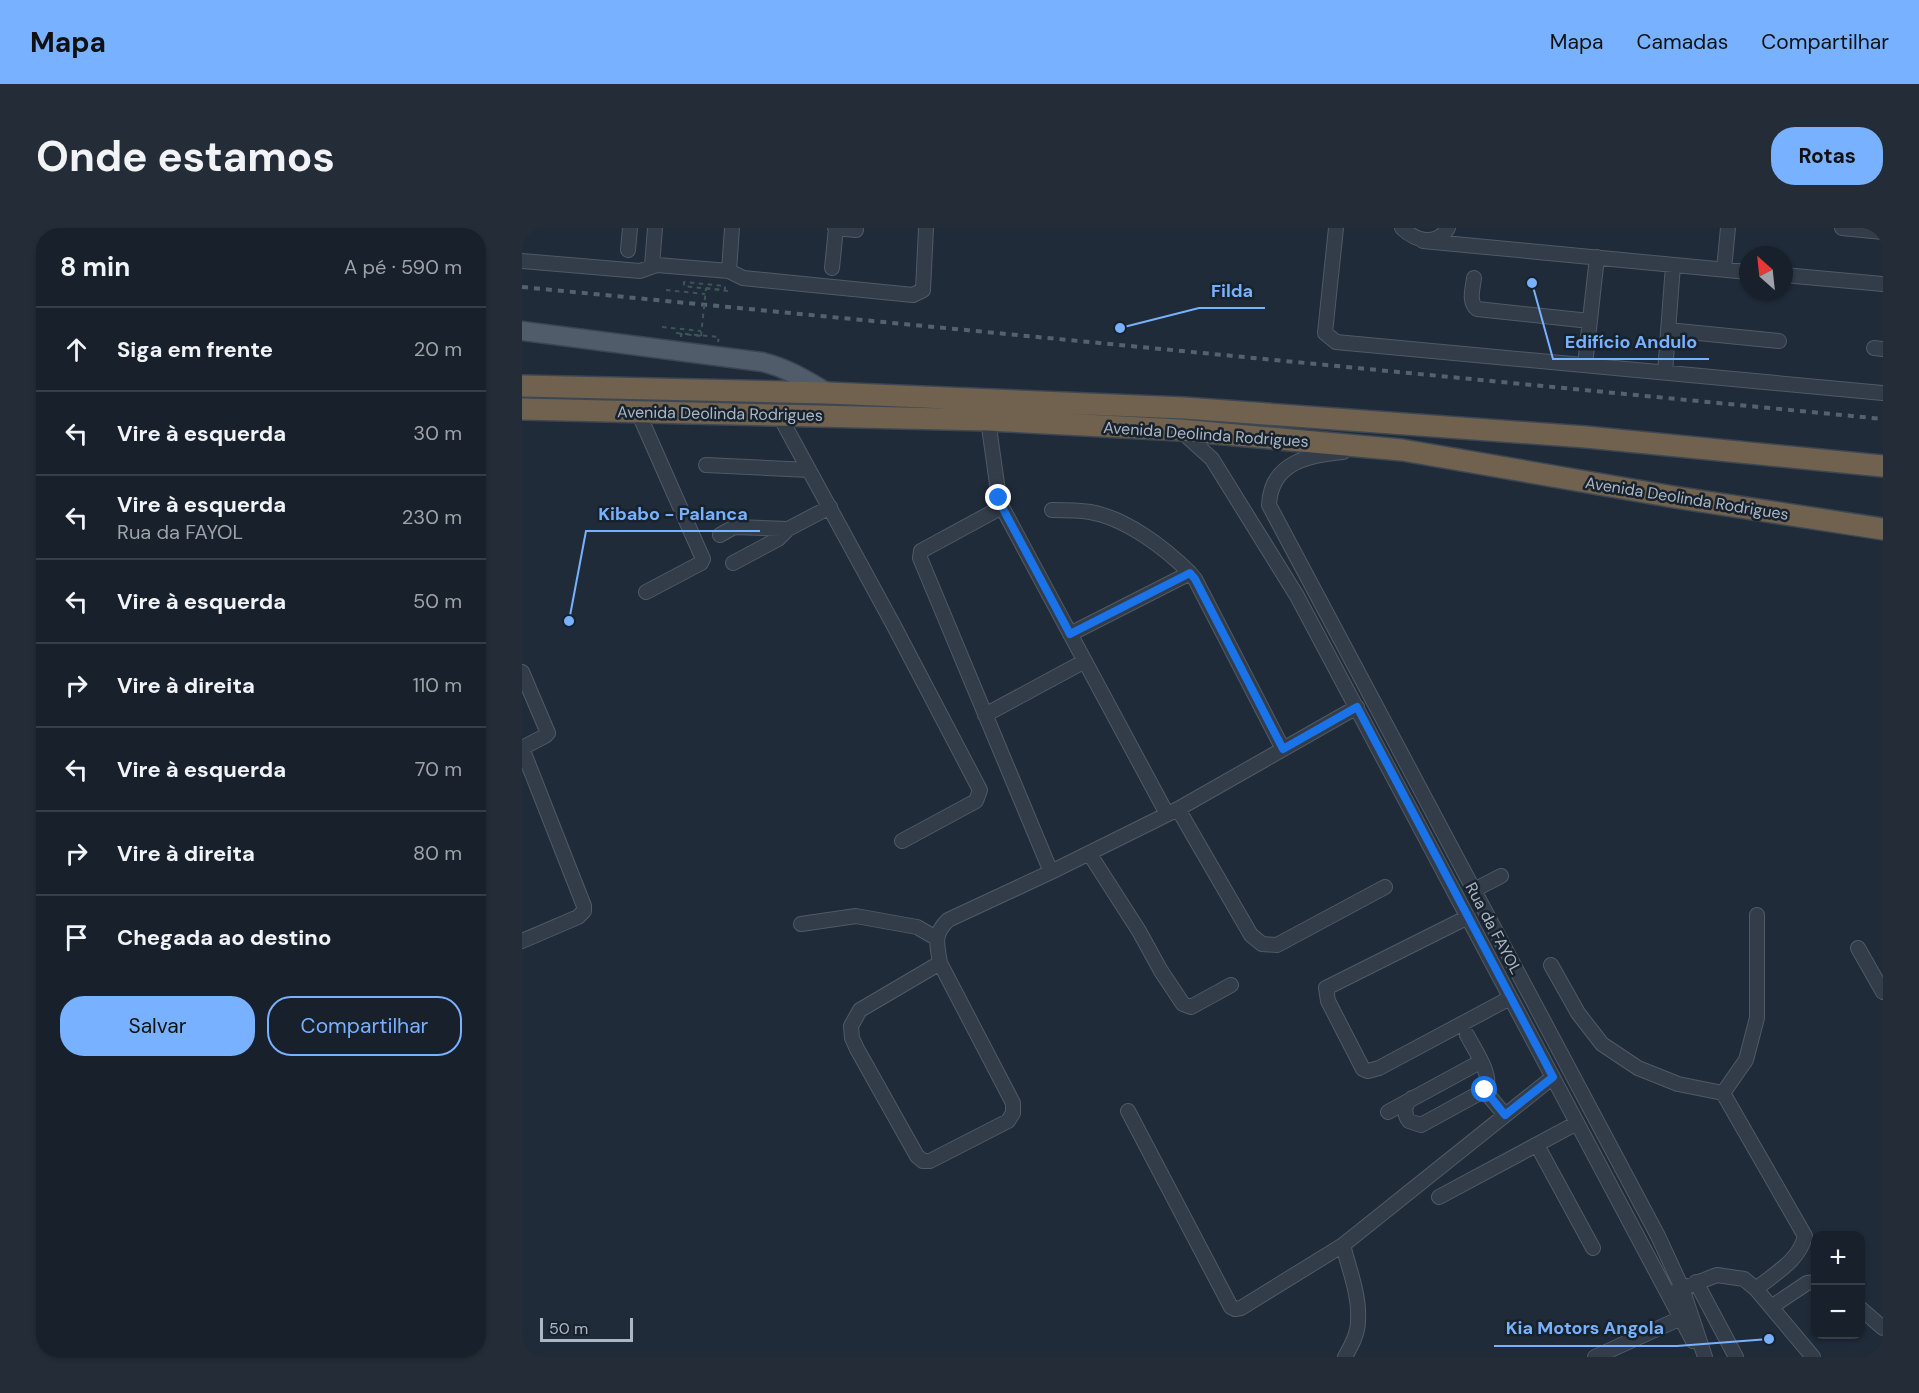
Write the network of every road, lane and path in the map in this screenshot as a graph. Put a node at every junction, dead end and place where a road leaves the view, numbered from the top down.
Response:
1 (630, 228) edge
2 (655, 228) edge
3 (732, 228) edge
4 (835, 228) edge
5 (926, 228) edge
6 (1336, 228) edge
7 (1448, 228) edge
8 (1728, 228) edge
9 (1842, 228) edge
10 (1402, 229) edge
11 (856, 230) dead end
12 (1883, 232) edge
13 (1423, 241) junction
14 (628, 250) dead end
15 (1597, 257) junction
16 (522, 261) edge
17 (1673, 264) junction
18 (652, 266) junction
19 (832, 268) dead end
20 (1724, 269) junction
21 (729, 271) junction
22 (1739, 271) edge
23 (1793, 276) edge
24 (1474, 278) dead end
25 (1883, 284) edge
26 (666, 290) dead end
27 (728, 291) dead end
28 (705, 294) junction
29 (1590, 321) junction
30 (662, 327) dead end
31 (1668, 330) junction
32 (522, 331) edge
33 (701, 332) junction
34 (676, 333) dead end
35 (1779, 341) dead end
36 (1585, 365) junction
37 (1665, 372) junction
38 (522, 386) edge
39 (828, 393) junction
40 (1883, 393) edge
41 (522, 409) edge
42 (638, 412) junction
43 (779, 415) junction
44 (988, 420) junction
45 (1180, 430) junction
46 (1402, 450) junction
47 (706, 465) dead end
48 (1883, 466) edge
49 (809, 470) junction
50 (830, 507) junction
51 (1002, 507) junction
52 (1052, 510) dead end
53 (788, 529) junction
54 (1883, 529) edge
55 (720, 535) dead end
56 (733, 563) dead end
57 (1190, 573) junction
58 (646, 592) dead end
59 (1070, 634) junction
60 (1085, 661) junction
61 (522, 672) edge
62 (1357, 707) junction
63 (985, 715) junction
64 (522, 748) edge
65 (1283, 749) junction
66 (1173, 811) junction
67 (902, 841) dead end
68 (1089, 853) junction
69 (1051, 872) junction
70 (1501, 876) dead end
71 (1385, 887) dead end
72 (1474, 890) junction
73 (1757, 915) dead end
74 (1468, 918) junction
75 (801, 924) dead end
76 (936, 938) junction
77 (522, 941) edge
78 (1858, 948) dead end
79 (940, 963) junction
80 (1551, 965) dead end
81 (1231, 985) dead end
82 (1883, 992) edge
83 (1510, 998) junction
84 (1467, 1035) dead end
85 (1480, 1062) junction
86 (1553, 1077) junction
87 (1484, 1090) junction
88 (1723, 1093) junction
89 (1412, 1098) junction
90 (1128, 1111) dead end
91 (1388, 1112) dead end
92 (1505, 1115) junction
93 (1577, 1123) junction
94 (1537, 1144) junction
95 (1439, 1197) dead end
96 (1343, 1245) junction
97 (1593, 1248) dead end
98 (1696, 1282) junction
99 (1811, 1282) edge
100 (1682, 1288) junction
101 (1756, 1289) junction
102 (1668, 1294) junction
103 (1771, 1306) junction
104 (1865, 1312) edge
105 (1681, 1318) junction
106 (1883, 1328) edge
107 (1345, 1357) edge
108 (1595, 1357) edge
109 (1703, 1357) edge
110 (1736, 1357) edge
111 (1813, 1357) edge

1 - 14 street
2 - 18 street
3 - 21 street
4 - 11 street
4 - 19 street
5 - 21 street
6 - 36 street
7 - 13 street
8 - 20 street
9 - 12 street
10 - 13 street
13 - 15 street
15 - 17 street
15 - 29 street
16 - 18 street
17 - 20 street
17 - 31 street
18 - 21 street
20 - 22 street
23 - 25 street
24 - 29 street
26 - 28 path
27 - 28 path, bridge
28 - 33 path, bridge
29 - 36 street
30 - 33 path
31 - 35 street
31 - 37 street
32 - 39 main road
33 - 34 path, bridge
36 - 37 street
37 - 40 street
38 - 39 highway, Avenida Deolinda Rodrigues
39 - 48 highway, Avenida Deolinda Rodrigues
41 - 42 highway, Avenida Deolinda Rodrigues
42 - 43 highway, Avenida Deolinda Rodrigues
42 - 58 street
43 - 44 highway, Avenida Deolinda Rodrigues
43 - 49 street
44 - 45 highway, Avenida Deolinda Rodrigues
44 - 51 street
45 - 46 highway, Avenida Deolinda Rodrigues
45 - 62 street, Rua da FAYOL
46 - 54 highway, Avenida Deolinda Rodrigues
46 - 72 street, Rua da FAYOL
47 - 49 street
49 - 50 street
50 - 53 street
50 - 67 street
51 - 59 street
51 - 63 street
52 - 57 street
53 - 55 street
53 - 56 street
57 - 59 street
57 - 65 street
59 - 60 street
60 - 63 street
60 - 66 street
61 - 64 street
62 - 65 street
62 - 74 street, Rua da FAYOL
63 - 69 street
64 - 77 street
65 - 66 street
66 - 68 street
66 - 71 street
68 - 69 street
68 - 81 street
69 - 76 street
70 - 72 street
72 - 100 street, Rua da FAYOL
73 - 88 street
74 - 83 street, Rua da FAYOL
74 - 83 street
75 - 76 street
76 - 79 street
78 - 82 street
79 - 79 street
80 - 88 street
83 - 86 street, Rua da FAYOL
84 - 85 street
85 - 87 street
85 - 89 street
86 - 92 street
86 - 93 street, Rua da FAYOL
87 - 89 street
87 - 92 street
88 - 101 street
89 - 91 street
90 - 96 street
92 - 96 street
93 - 94 street
93 - 102 street, Rua da FAYOL
94 - 95 street
94 - 97 street
96 - 107 street
98 - 100 street
98 - 101 street
98 - 110 street
99 - 103 street
100 - 102 street
100 - 109 street, Rua da FAYOL
101 - 103 street
102 - 105 street, Rua da FAYOL
103 - 111 street
104 - 106 street
105 - 108 street
105 - 109 street, Rua da FAYOL

